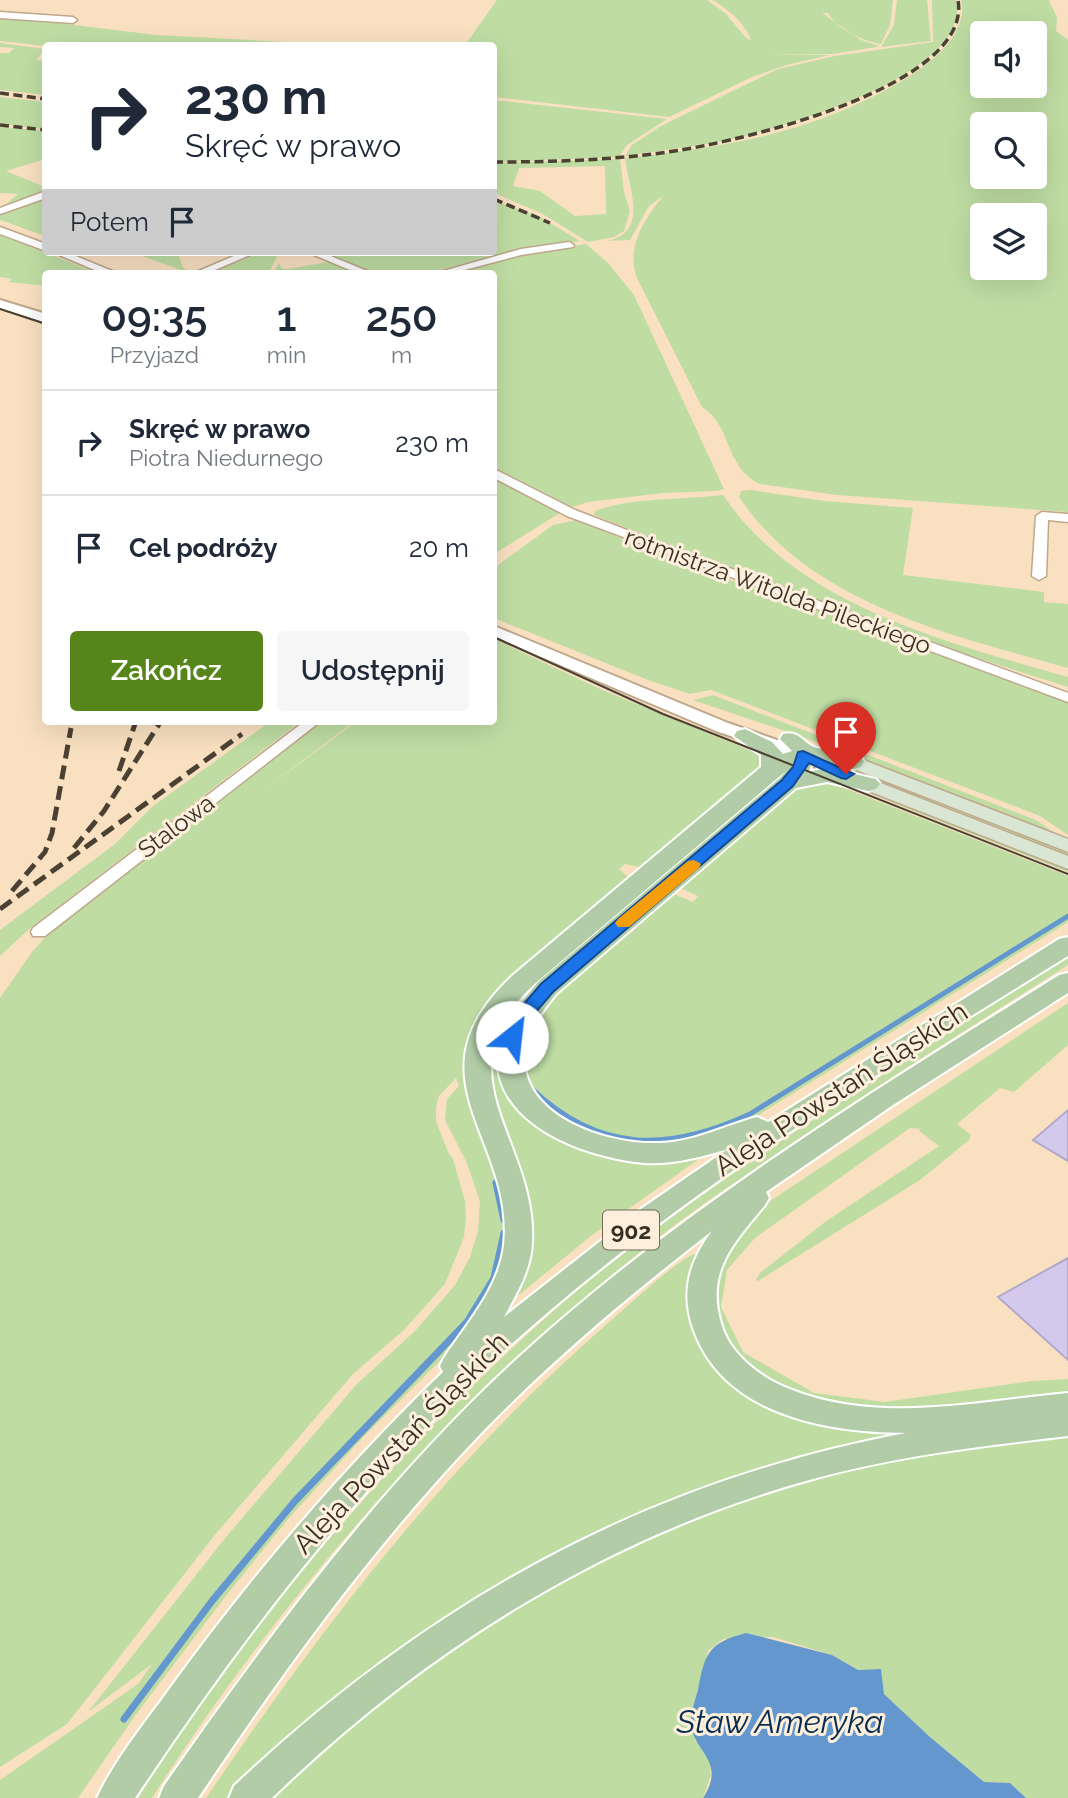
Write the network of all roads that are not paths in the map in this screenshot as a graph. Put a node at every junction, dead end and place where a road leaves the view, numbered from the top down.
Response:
1 (0, 15) edge
2 (73, 20) dead end
3 (42, 195) edge
4 (0, 211) edge
5 (0, 230) edge
6 (569, 245) dead end
7 (42, 246) edge
8 (67, 256) edge
9 (242, 256) edge
10 (322, 256) edge
11 (104, 270) edge
12 (207, 270) edge
13 (359, 270) edge
14 (452, 270) edge
15 (0, 304) edge
16 (42, 318) edge
17 (497, 475) edge
18 (1068, 518) edge
19 (1039, 576) dead end
20 (497, 632) edge
21 (598, 674) junction
22 (1068, 698) edge
23 (309, 725) edge
24 (745, 736) junction
25 (797, 747) junction
26 (853, 762) joint
27 (778, 779) junction
28 (868, 784) junction
29 (1068, 846) edge
30 (1068, 863) edge
31 (38, 932) dead end
32 (1068, 945) edge
33 (1068, 981) edge
34 (852, 1080) junction
35 (779, 1168) junction
36 (429, 1405) junction
37 (1068, 1405) edge
38 (1068, 1424) edge
39 (115, 1798) edge
40 (177, 1798) edge
41 (247, 1798) edge

1 - 2 street
3 - 4 street
5 - 7 street
6 - 14 street
8 - 11 street
9 - 12 street
10 - 13 street
15 - 16 street
17 - 22 street, rotmistrza Witolda Pileckiego
18 - 19 street
20 - 21 street
21 - 24 street
21 - 25 street
23 - 31 street, Stalowa
24 - 25 street
24 - 27 main road
25 - 26 main road
25 - 27 main road
25 - 28 street
26 - 29 main road
27 - 28 main road
27 - 34 main road
27 - 36 main road
28 - 30 main road
32 - 34 main road, Aleja Powstań Śląskich / 902
33 - 35 main road, Aleja Powstań Śląskich / 902
34 - 36 main road, Aleja Powstań Śląskich / 902
35 - 37 main road
35 - 40 main road, Aleja Powstań Śląskich / 902
36 - 39 main road, Aleja Powstań Śląskich / 902
38 - 41 main road

